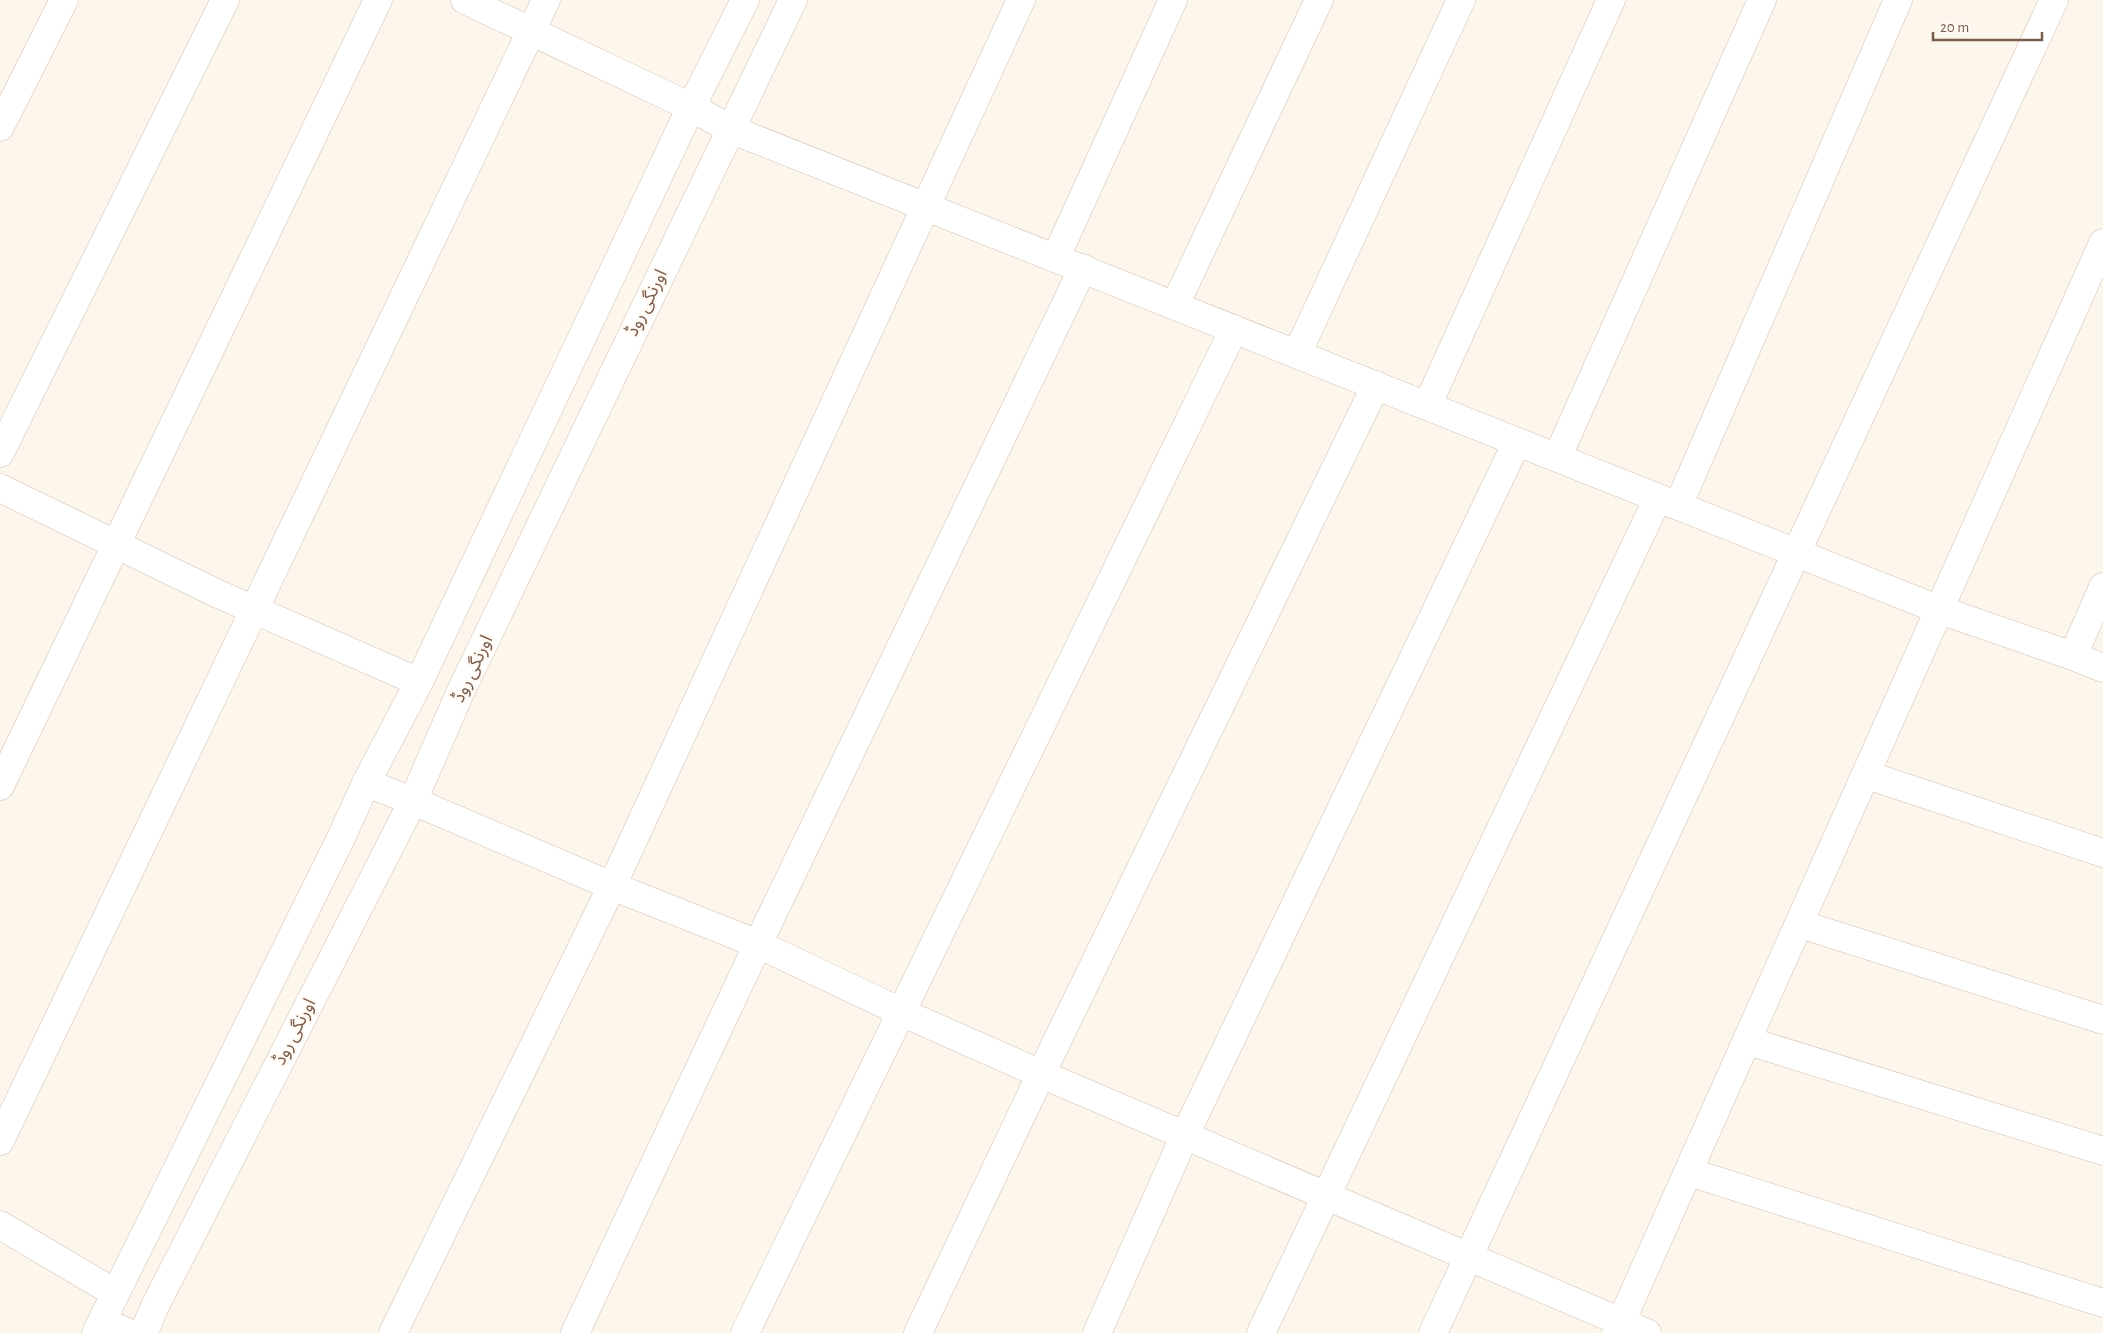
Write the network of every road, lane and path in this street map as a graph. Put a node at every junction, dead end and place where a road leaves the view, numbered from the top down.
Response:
1 (64, 0) edge
2 (225, 0) edge
3 (378, 0) edge
4 (465, 0) edge
5 (546, 0) edge
6 (745, 0) edge
7 (793, 0) edge
8 (1021, 0) edge
9 (1173, 0) edge
10 (1319, 0) edge
11 (1461, 0) edge
12 (1611, 0) edge
13 (1762, 0) edge
14 (1898, 0) edge
15 (2054, 0) edge
16 (531, 31) junction
17 (691, 107) junction
18 (0, 127) edge
19 (730, 129) junction
20 (927, 206) junction
21 (2103, 243) edge
22 (1056, 257) junction
23 (1083, 268) junction
24 (1175, 305) junction
25 (1234, 329) junction
26 (1297, 354) junction
27 (1376, 385) junction
28 (1427, 406) junction
29 (1518, 442) junction
30 (0, 453) edge
31 (1557, 458) junction
32 (0, 488) edge
33 (1668, 502) junction
34 (116, 545) junction
35 (1797, 553) junction
36 (2103, 587) edge
37 (255, 609) junction
38 (1940, 610) junction
39 (2073, 656) junction
40 (2103, 668) edge
41 (419, 682) junction
42 (1866, 775) junction
43 (366, 783) junction
44 (0, 786) edge
45 (413, 801) junction
46 (2103, 853) edge
47 (612, 886) junction
48 (1800, 924) junction
49 (758, 944) junction
50 (901, 1012) junction
51 (2103, 1020) edge
52 (1748, 1041) junction
53 (1041, 1074) junction
54 (1185, 1135) junction
55 (0, 1141) edge
56 (2103, 1151) edge
57 (1689, 1172) junction
58 (1327, 1196) junction
59 (0, 1225) edge
60 (1469, 1258) junction
61 (115, 1293) junction
62 (2103, 1303) edge
63 (99, 1327) edge
64 (1619, 1328) edge
65 (129, 1333) edge
66 (144, 1333) edge
67 (393, 1333) edge
68 (576, 1333) edge
69 (745, 1333) edge
70 (918, 1333) edge
71 (1097, 1333) edge
72 (1261, 1333) edge
73 (1434, 1333) edge
74 (1647, 1333) edge

1 - 18 street
2 - 30 street
3 - 34 street
4 - 16 street
5 - 16 street
6 - 17 street
7 - 19 street, اورنگی روڈ
8 - 20 street
9 - 22 street
10 - 24 street
11 - 26 street
12 - 28 street
13 - 31 street
14 - 33 street
15 - 35 street
16 - 17 street
16 - 37 street
17 - 19 street
17 - 41 street
19 - 20 street
19 - 45 street, اورنگی روڈ
20 - 22 street
20 - 47 street
21 - 38 street
22 - 23 street
23 - 24 street
23 - 49 street
24 - 25 street
25 - 26 street
25 - 50 street
26 - 27 street
27 - 28 street
27 - 53 street
28 - 29 street
29 - 31 street
29 - 54 street
31 - 33 street
32 - 34 street
33 - 35 street
33 - 58 street
34 - 37 street
34 - 44 street
35 - 38 street
35 - 60 street
36 - 39 street
37 - 41 street
37 - 55 street
38 - 39 street
38 - 42 street
39 - 40 street
41 - 43 street
42 - 46 street
42 - 48 street
43 - 45 street
43 - 61 street
45 - 47 street
45 - 66 street, اورنگی روڈ
47 - 49 street
47 - 67 street
48 - 51 street
48 - 52 street
49 - 50 street
49 - 68 street
50 - 53 street
50 - 69 street
52 - 56 street
52 - 57 street
53 - 54 street
53 - 70 street
54 - 58 street
54 - 71 street
57 - 62 street
57 - 64 street
58 - 60 street
58 - 72 street
59 - 61 street
60 - 64 street
60 - 73 street
61 - 63 street
63 - 65 street
64 - 74 street

